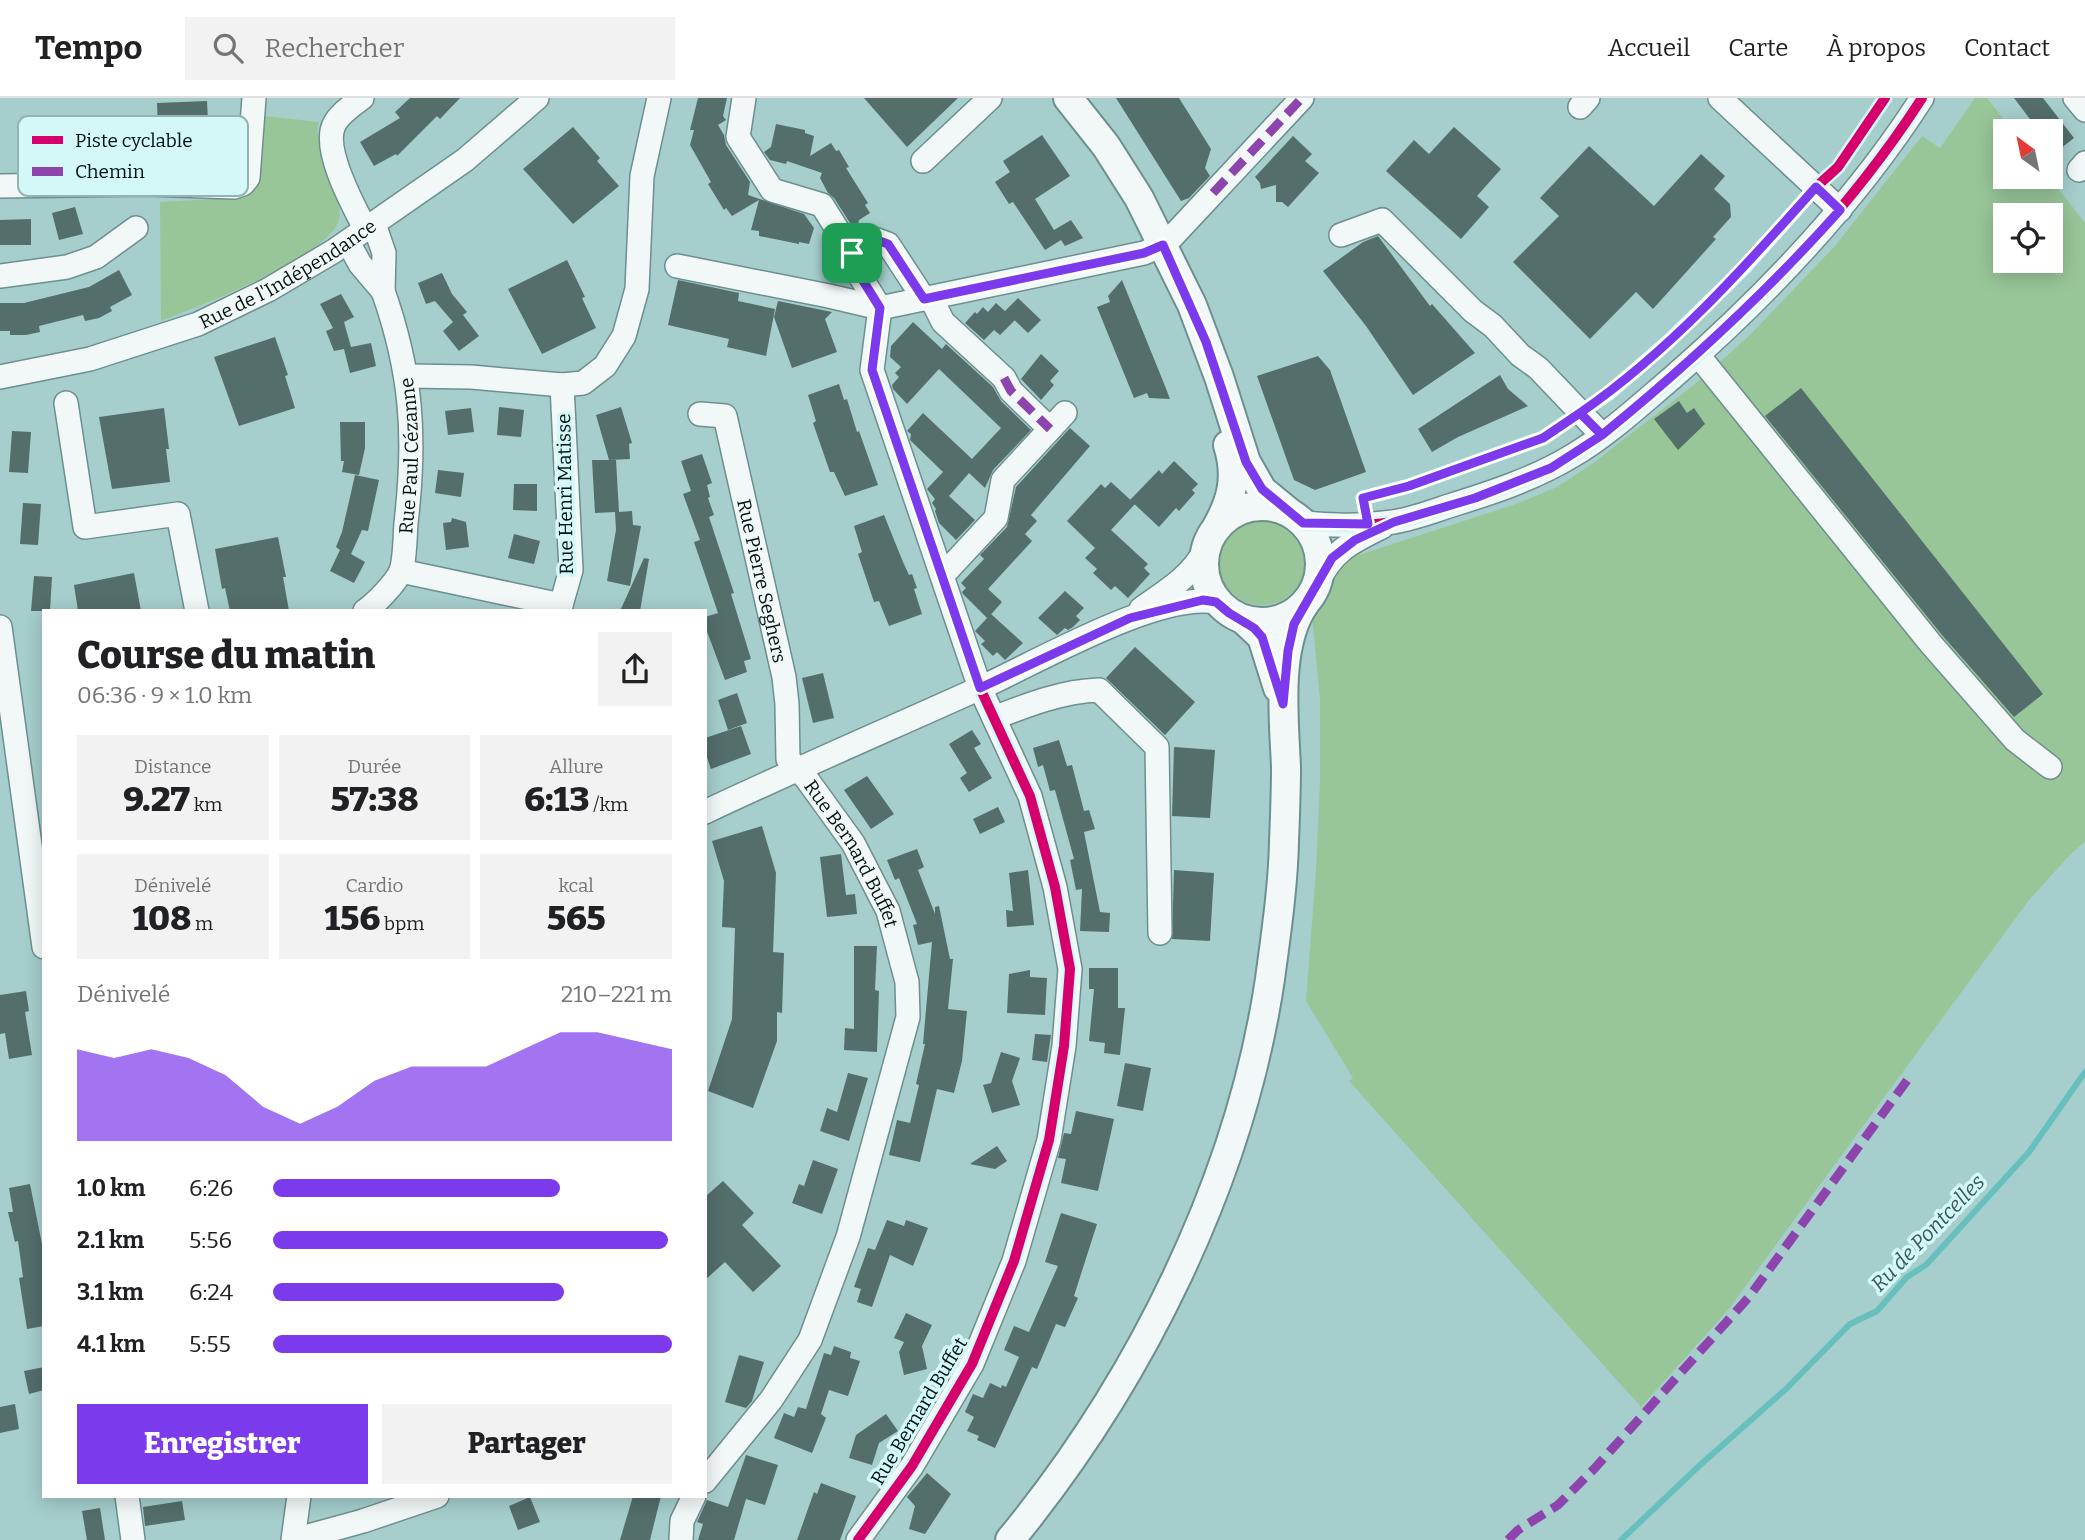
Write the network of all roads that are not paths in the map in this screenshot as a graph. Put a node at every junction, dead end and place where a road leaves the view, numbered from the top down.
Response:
1 (254, 98) edge
2 (362, 98) edge
3 (537, 98) edge
4 (659, 98) edge
5 (744, 98) edge
6 (989, 98) edge
7 (1067, 98) edge
8 (1302, 98) edge
9 (1720, 98) edge
10 (1922, 98) edge
11 (2075, 98) edge
12 (2085, 110) edge
13 (923, 161) dead end
14 (248, 178) edge
15 (0, 186) edge
16 (18, 186) edge
17 (1840, 210) junction
18 (136, 228) dead end
19 (362, 232) junction
20 (1341, 235) dead end
21 (1158, 248) junction
22 (852, 253) junction
23 (677, 266) dead end
24 (0, 276) edge
25 (383, 291) junction
26 (928, 298) junction
27 (880, 308) junction
28 (1698, 355) junction
29 (407, 376) junction
30 (0, 377) edge
31 (562, 385) junction
32 (66, 403) dead end
33 (700, 414) dead end
34 (1602, 435) junction
35 (1297, 518) junction
36 (1394, 522) junction
37 (1210, 540) junction
38 (401, 571) junction
39 (943, 575) junction
40 (1311, 594) junction
41 (1216, 602) junction
42 (562, 608) edge
43 (197, 609) edge
44 (368, 609) edge
45 (1130, 618) junction
46 (1244, 620) junction
47 (0, 626) edge
48 (980, 688) junction
49 (1283, 704) junction
50 (999, 729) junction
51 (8, 742) edge
52 (2050, 767) dead end
53 (796, 769) junction
54 (707, 811) edge
55 (1160, 933) dead end
56 (42, 934) edge
57 (707, 1479) edge
58 (127, 1498) edge
59 (299, 1498) edge
60 (431, 1498) edge
61 (693, 1498) edge
62 (133, 1540) edge
63 (294, 1540) edge
64 (681, 1540) edge
65 (858, 1540) edge
66 (1010, 1540) edge

1 - 14 street
2 - 19 street
3 - 19 street, Rue de l'Indépendance
4 - 31 street, Rue Henri Matisse
5 - 22 street
6 - 13 street
7 - 21 main road
8 - 21 street
9 - 17 street
10 - 17 street
11 - 12 street
15 - 16 street
17 - 28 street
18 - 24 street
19 - 25 street
19 - 25 street
19 - 30 street, Rue de l'Indépendance
20 - 34 street
21 - 26 street
21 - 35 main road
21 - 37 main road
22 - 26 street
22 - 27 street
23 - 27 street
25 - 29 street, Rue Paul Cézanne
26 - 27 street
26 - 39 street
27 - 39 street, Rue Bernard Buffet
28 - 34 street
28 - 52 street
29 - 31 street, Rue Henri Matisse
29 - 38 street, Rue Paul Cézanne
31 - 42 street, Rue Henri Matisse
32 - 43 street
33 - 53 street, Rue Pierre Seghers
34 - 36 street
35 - 36 street
35 - 37 main road
35 - 40 main road
36 - 40 street
37 - 41 main road
37 - 45 street
38 - 42 street, Rue Henri Matisse
38 - 44 street
39 - 48 street, Rue Bernard Buffet
40 - 46 main road
40 - 49 main road
41 - 45 street
41 - 46 main road
45 - 48 street
46 - 49 main road
47 - 51 street
48 - 50 street, Rue Bernard Buffet
48 - 53 street
49 - 66 main road
50 - 55 street
50 - 65 street, Rue Bernard Buffet
51 - 56 street
53 - 54 street
53 - 57 street, Rue Bernard Buffet
58 - 62 street
59 - 63 street
60 - 63 street
61 - 64 street

